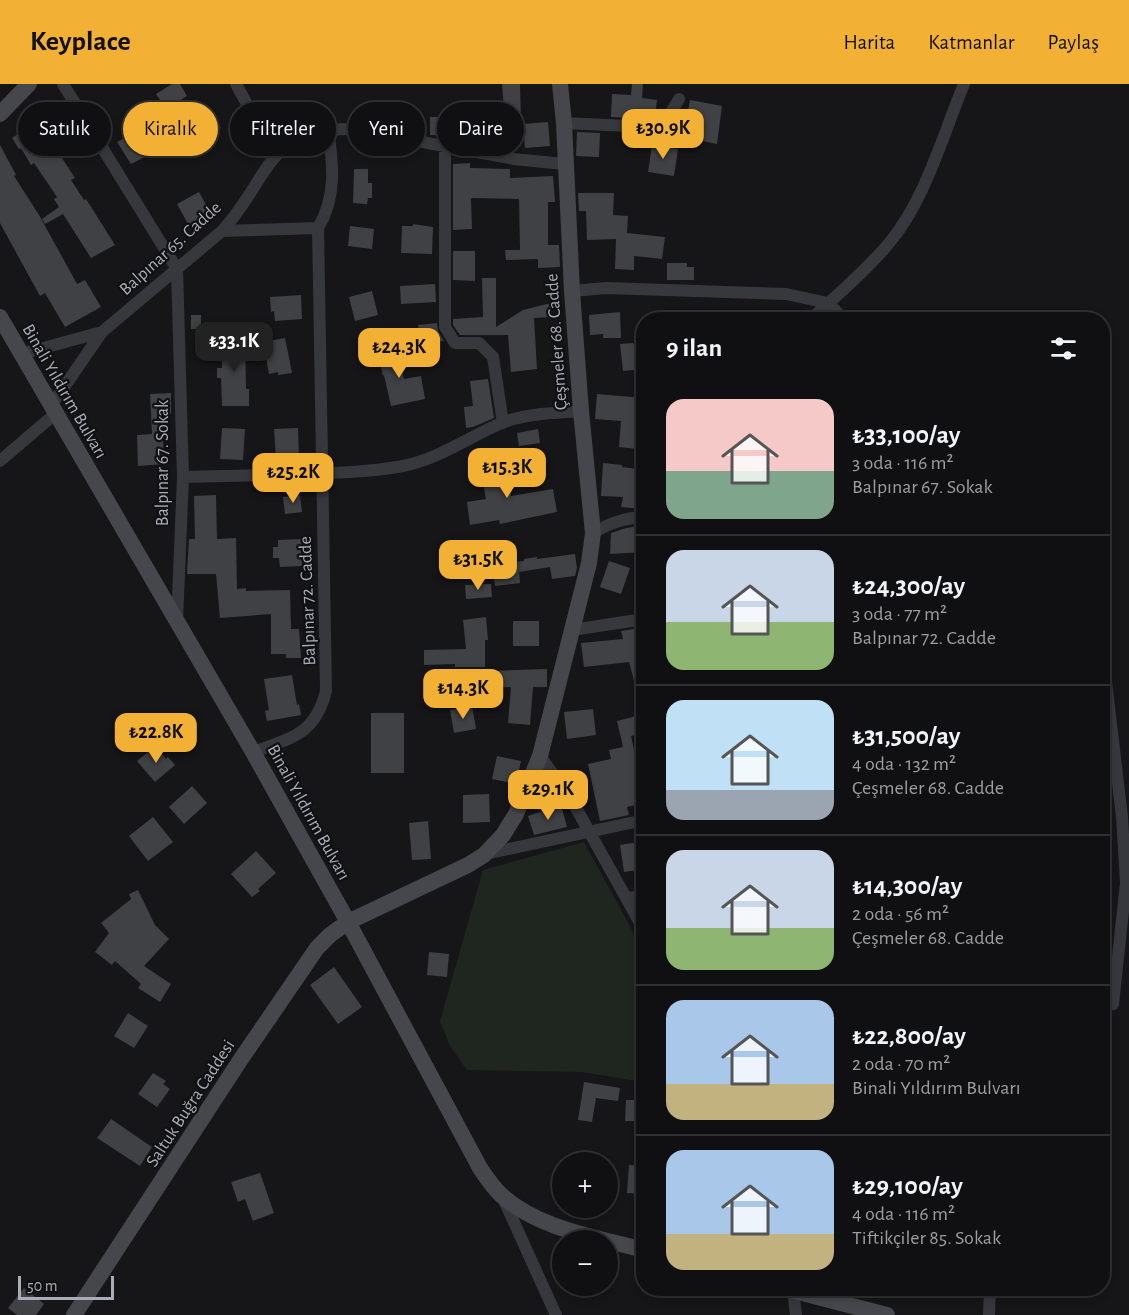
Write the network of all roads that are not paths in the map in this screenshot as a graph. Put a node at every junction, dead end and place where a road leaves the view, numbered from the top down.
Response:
1 (29, 84) edge
2 (63, 84) edge
3 (236, 84) edge
4 (560, 84) edge
5 (964, 84) edge
6 (679, 99) dead end
7 (246, 102) edge
8 (0, 114) edge
9 (564, 123) junction
10 (336, 129) edge
11 (437, 145) edge
12 (275, 156) edge
13 (332, 156) edge
14 (445, 156) edge
15 (498, 156) edge
16 (564, 164) junction
17 (318, 228) junction
18 (222, 231) junction
19 (177, 269) junction
20 (572, 291) junction
21 (828, 303) junction
22 (818, 312) edge
23 (837, 312) edge
24 (0, 317) edge
25 (102, 332) junction
26 (21, 354) junction
27 (53, 410) junction
28 (581, 411) junction
29 (503, 423) junction
30 (0, 461) edge
31 (322, 473) junction
32 (183, 477) junction
33 (636, 518) edge
34 (593, 533) junction
35 (636, 619) edge
36 (176, 622) junction
37 (572, 630) junction
38 (1110, 716) edge
39 (253, 752) junction
40 (540, 756) junction
41 (636, 822) edge
42 (589, 832) junction
43 (484, 855) junction
44 (636, 897) edge
45 (627, 898) junction
46 (636, 915) edge
47 (348, 922) junction
48 (1110, 988) edge
49 (501, 1194) junction
50 (636, 1248) edge
51 (790, 1296) edge
52 (812, 1296) edge
53 (990, 1296) edge
54 (74, 1315) edge
55 (556, 1315) edge
56 (796, 1315) edge
57 (887, 1315) edge
58 (989, 1315) edge

1 - 8 street
2 - 19 street, Balpınar 67. Sokak
3 - 7 street
4 - 9 street, Çeşmeler 68. Cadde
5 - 21 street
6 - 9 street
9 - 16 street, Çeşmeler 68. Cadde
10 - 11 street, Balpınar 65. Cadde
12 - 18 street, Balpınar 65. Cadde
13 - 17 street
14 - 29 street
15 - 16 street, Balpınar 65. Cadde
16 - 20 street, Çeşmeler 68. Cadde
17 - 18 street
17 - 31 street, Balpınar 72. Cadde
18 - 19 street, Balpınar 65. Cadde
19 - 25 street, Balpınar 65. Cadde
19 - 32 street, Balpınar 67. Sokak
20 - 21 street
20 - 28 street, Çeşmeler 68. Cadde
21 - 22 street
21 - 23 street
24 - 26 street, Binali Yıldırım Bulvarı
25 - 26 street, Balpınar 65. Cadde
25 - 27 street, Balpınar 65. Cadde
26 - 27 street, Binali Yıldırım Bulvarı
27 - 30 street, Balpınar 65. Cadde
27 - 36 street, Binali Yıldırım Bulvarı
28 - 29 street
28 - 34 street, Çeşmeler 68. Cadde
29 - 31 street
31 - 32 street
31 - 39 street, Balpınar 72. Cadde
32 - 36 street, Balpınar 67. Sokak
33 - 34 street
34 - 37 street, Çeşmeler 68. Cadde
35 - 37 street
36 - 39 street, Binali Yıldırım Bulvarı
37 - 40 street, Çeşmeler 68. Cadde
38 - 48 street
39 - 47 street, Binali Yıldırım Bulvarı
40 - 42 street
40 - 43 street, Çeşmeler 68. Cadde
41 - 42 street
42 - 43 street
42 - 45 street
43 - 47 street, Çeşmeler 68. Cadde
44 - 45 street
45 - 46 street
47 - 49 street, Binali Yıldırım Bulvarı
47 - 54 street, Saltuk Buğra Caddesi
49 - 50 street, Binali Yıldırım Bulvarı
49 - 55 street
51 - 56 street
52 - 57 street
53 - 58 street

